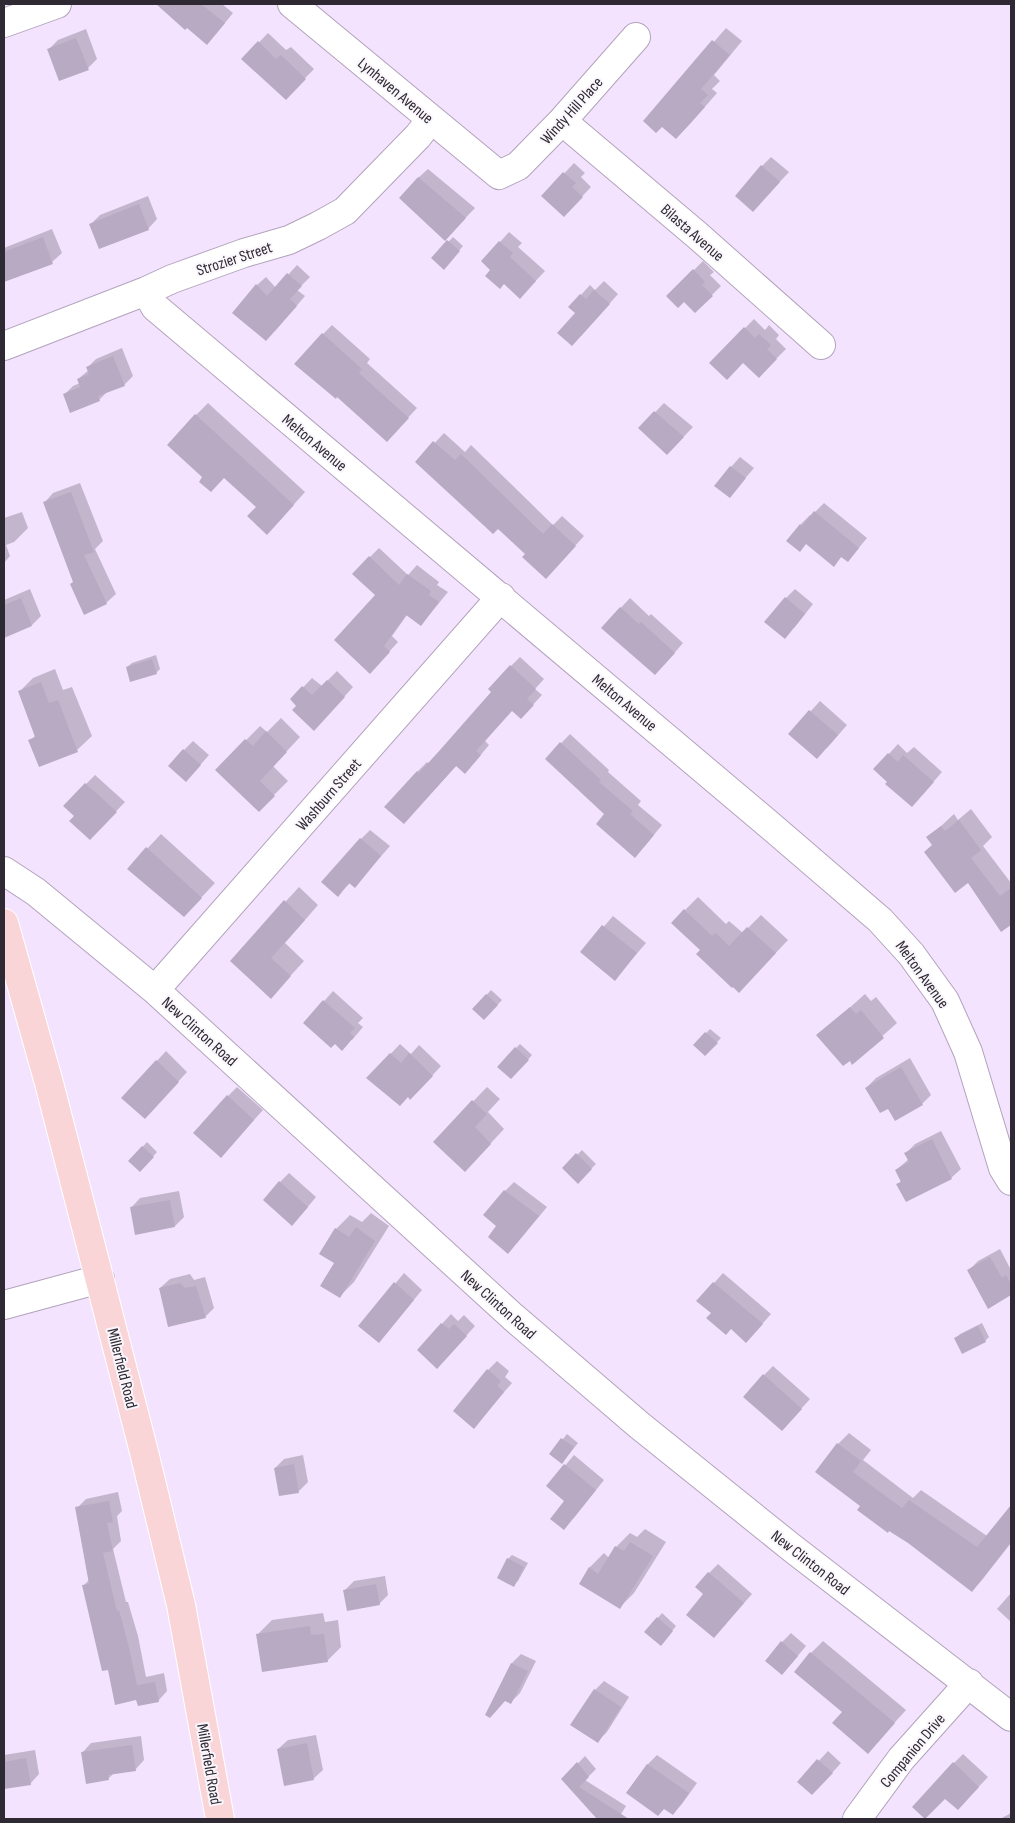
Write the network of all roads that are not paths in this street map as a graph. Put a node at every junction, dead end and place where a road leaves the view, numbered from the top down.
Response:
1 (57, 4) edge
2 (292, 4) edge
3 (4, 23) edge
4 (636, 37) dead end
5 (431, 119) junction
6 (562, 121) junction
7 (499, 175) joint
8 (146, 291) junction
9 (821, 345) dead end
10 (4, 346) edge
11 (501, 597) junction
12 (4, 871) edge
13 (4, 923) edge
14 (155, 990) junction
15 (1011, 1181) edge
16 (100, 1278) junction
17 (4, 1305) edge
18 (969, 1684) junction
19 (1011, 1717) edge
20 (220, 1819) edge
21 (857, 1819) edge

1 - 3 street
2 - 5 street, Lynhaven Avenue
4 - 6 street, Windy Hill Place
5 - 7 street, Lynhaven Avenue
5 - 8 street, Strozier Street
6 - 7 street, Windy Hill Place
6 - 9 street, Bilasta Avenue
8 - 10 street, Strozier Street
8 - 11 street, Melton Avenue
11 - 14 street, Washburn Street
11 - 15 street, Melton Avenue
12 - 14 street, New Clinton Road
13 - 16 main road, Millerfield Road
14 - 18 street, New Clinton Road
16 - 17 street
16 - 20 main road, Millerfield Road
18 - 19 street, New Clinton Road
18 - 21 street, Companion Drive

